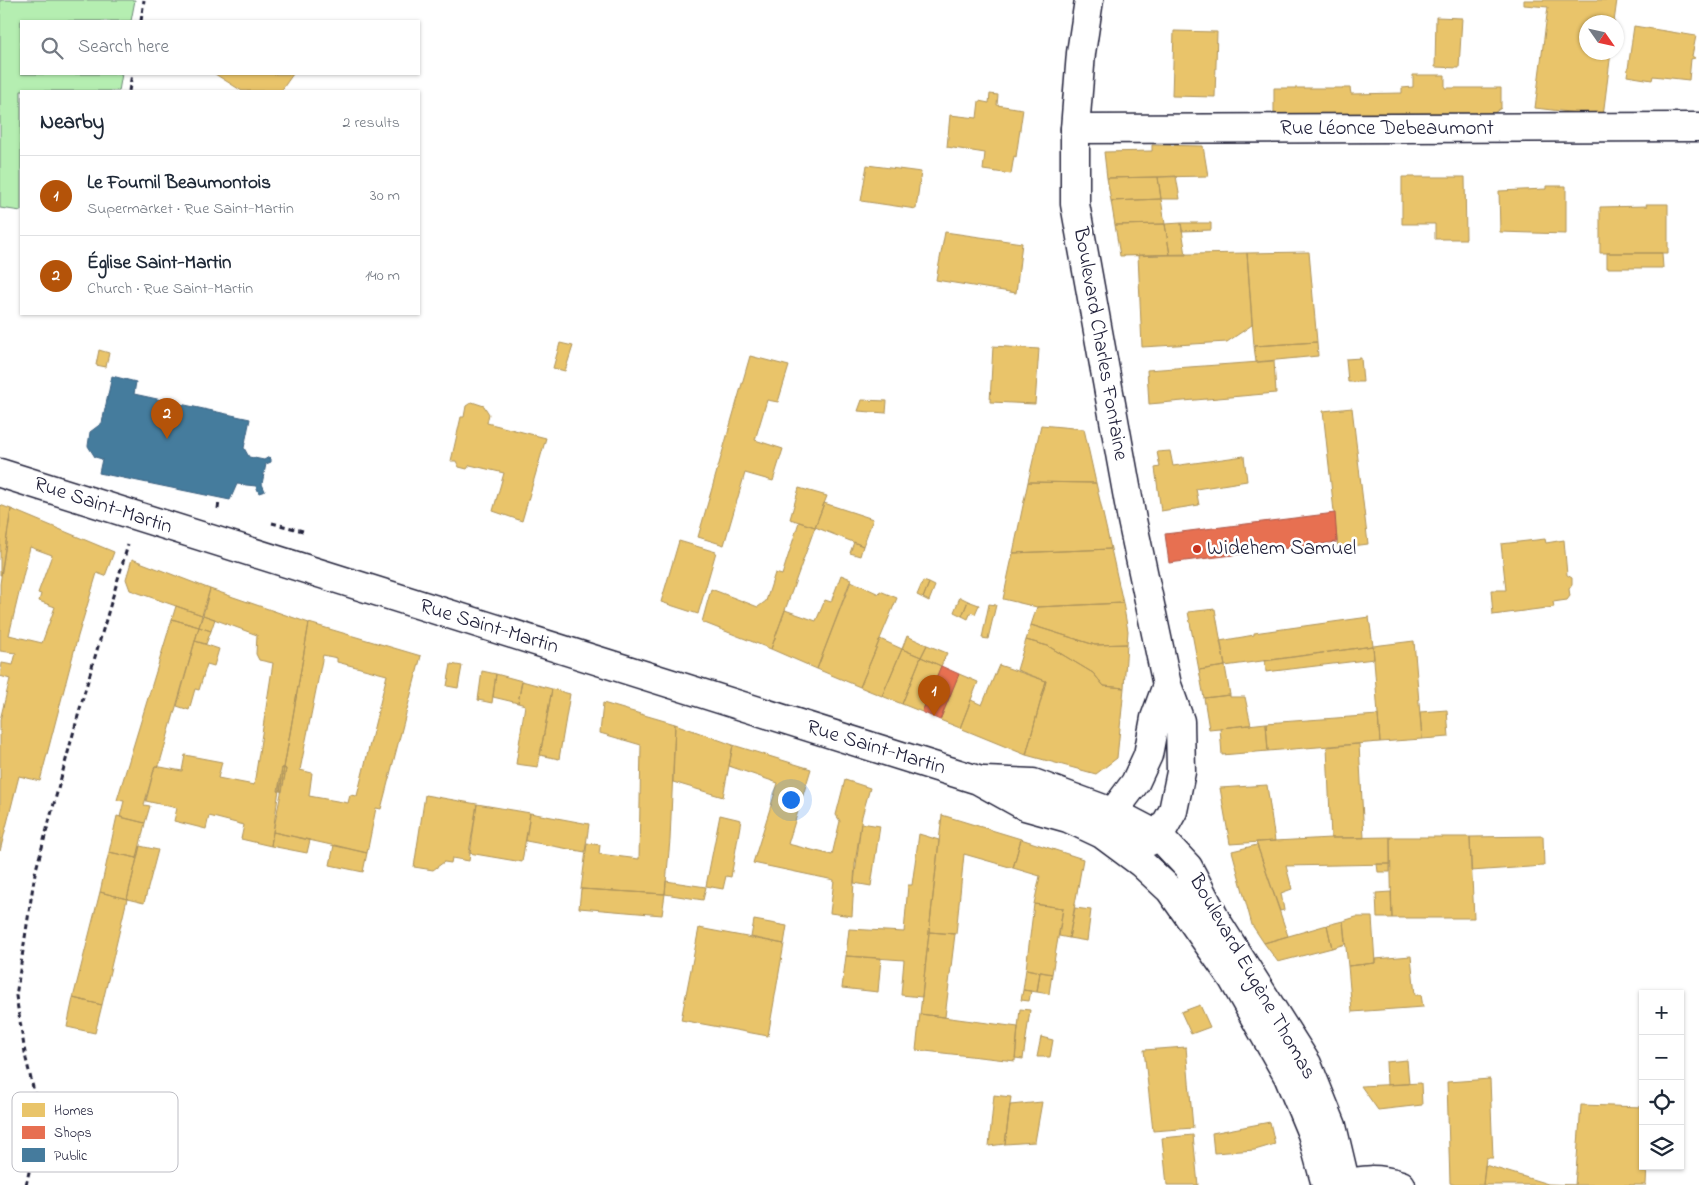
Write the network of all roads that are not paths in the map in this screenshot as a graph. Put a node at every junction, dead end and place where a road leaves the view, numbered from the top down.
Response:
1 (1089, 0) edge
2 (1699, 127) edge
3 (1076, 129) junction
4 (0, 474) edge
5 (1167, 685) junction
6 (978, 780) junction
7 (1068, 818) junction
8 (1135, 837) junction
9 (1340, 1185) edge
10 (1401, 1185) edge

1 - 3 main road, Boulevard Charles Fontaine
2 - 3 main road, Rue Léonce Debeaumont
3 - 5 main road, Boulevard Charles Fontaine
4 - 6 main road, Rue Saint-Martin
5 - 8 main road
5 - 8 main road, Boulevard Charles Fontaine
6 - 7 main road, Rue Saint-Martin
6 - 8 main road, Rue Saint-Martin
7 - 8 main road, Rue Saint-Martin
7 - 8 main road
8 - 9 main road, Boulevard Eugène Thomas
8 - 9 main road, Boulevard Eugène Thomas
9 - 10 main road

